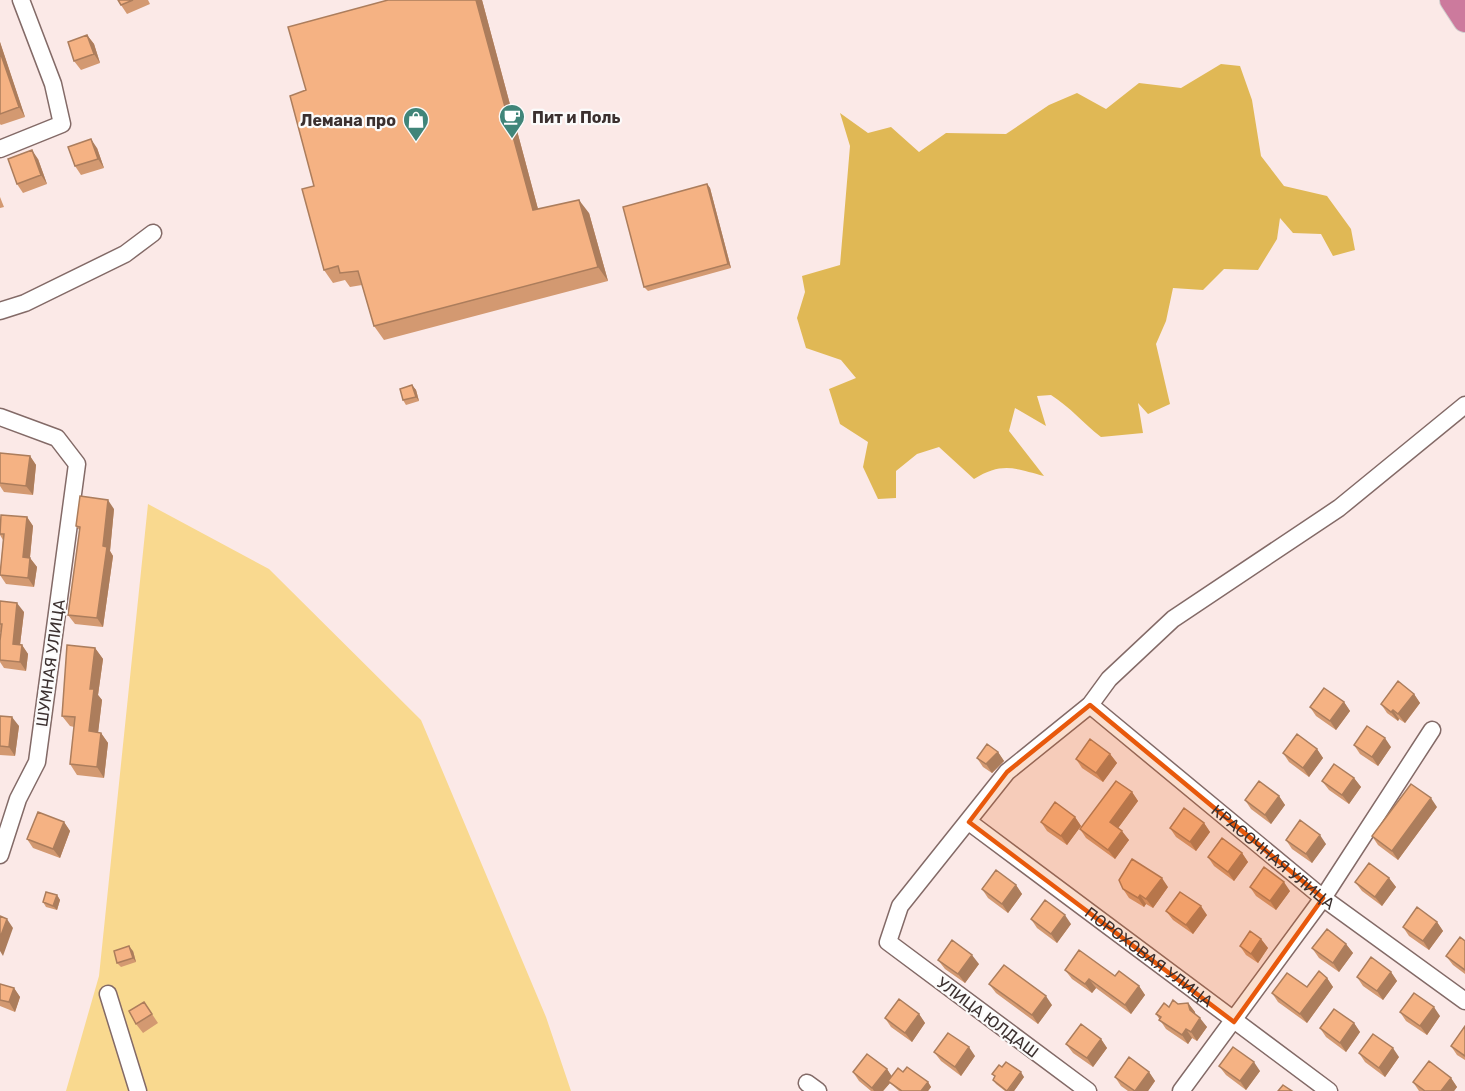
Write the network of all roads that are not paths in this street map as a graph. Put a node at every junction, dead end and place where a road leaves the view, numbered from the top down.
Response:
1 (21, 0) edge
2 (1452, 0) edge
3 (1465, 20) edge
4 (0, 149) edge
5 (153, 233) dead end
6 (0, 311) edge
7 (1465, 405) edge
8 (0, 417) edge
9 (1090, 705) junction
10 (1432, 730) dead end
11 (969, 822) junction
12 (0, 855) edge
13 (1323, 898) junction
14 (108, 994) dead end
15 (1465, 1000) edge
16 (1234, 1022) junction
17 (138, 1091) edge
18 (1088, 1091) edge
19 (1181, 1091) edge
20 (1329, 1091) edge

1 - 4 street
2 - 3 highway
5 - 6 street
7 - 9 street
8 - 12 street, ШУМНАЯ УЛИЦА
9 - 11 street
9 - 13 street, КРАСОЧНАЯ УЛИЦА
10 - 13 street
11 - 16 street, ПОРОХОВАЯ УЛИЦА
11 - 18 street, УЛИЦА ЮЛДАШ
13 - 15 street, КРАСОЧНАЯ УЛИЦА
13 - 16 street
14 - 17 street
16 - 19 street
16 - 20 street, ПОРОХОВАЯ УЛИЦА

